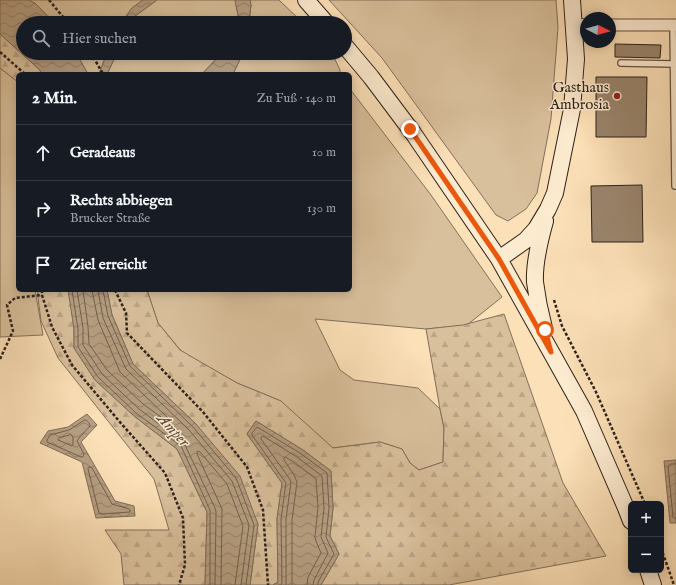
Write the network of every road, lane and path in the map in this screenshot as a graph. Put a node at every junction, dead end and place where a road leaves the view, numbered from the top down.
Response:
1 (49, 0) edge
2 (306, 0) edge
3 (572, 0) edge
4 (62, 16) edge
5 (320, 16) edge
6 (580, 24) edge
7 (616, 25) edge
8 (675, 25) edge
9 (0, 52) edge
10 (352, 54) edge
11 (96, 60) edge
12 (621, 63) dead end
13 (674, 64) junction
14 (23, 72) edge
15 (102, 72) edge
16 (675, 186) dead end
17 (548, 209) junction
18 (499, 259) junction
19 (116, 292) edge
20 (42, 295) joint
21 (552, 296) dead end
22 (551, 352) junction
23 (0, 359) edge
24 (644, 501) edge
25 (628, 514) edge
26 (664, 557) edge
27 (649, 573) edge
28 (179, 585) edge
29 (268, 585) edge
30 (654, 585) edge
31 (674, 585) edge

1 - 4 path
2 - 5 main road
3 - 6 main road
6 - 17 main road
7 - 8 street
8 - 13 lane
9 - 14 path
10 - 18 main road
11 - 15 path
12 - 13 lane
13 - 16 lane
17 - 18 main road
17 - 22 main road
18 - 22 main road
19 - 29 path
20 - 23 path
20 - 28 path
21 - 24 path
22 - 25 main road
26 - 31 path
27 - 30 main road

